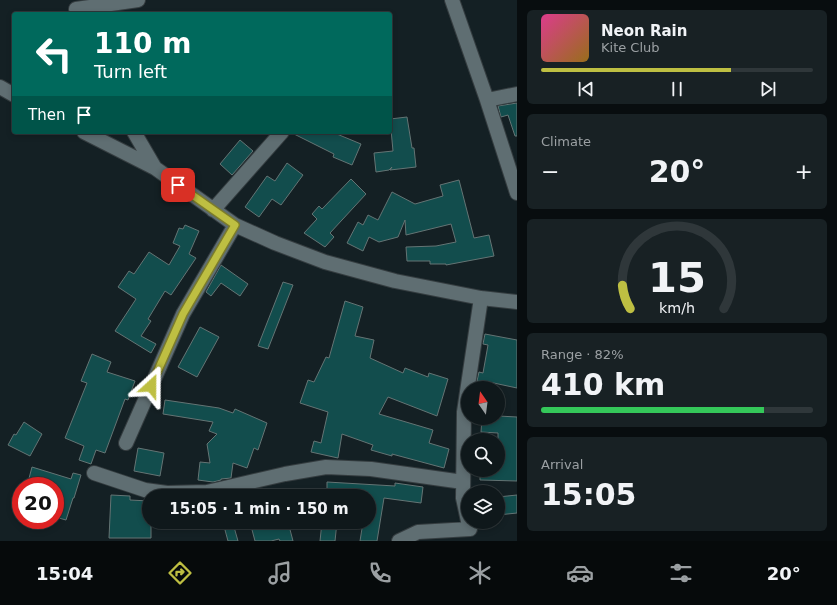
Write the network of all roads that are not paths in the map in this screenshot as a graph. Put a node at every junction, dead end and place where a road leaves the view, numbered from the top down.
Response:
1 (138, 0) edge
2 (452, 0) edge
3 (76, 8) edge
4 (0, 87) edge
5 (12, 94) edge
6 (517, 94) edge
7 (487, 100) junction
8 (88, 134) edge
9 (135, 134) edge
10 (280, 134) edge
11 (155, 168) junction
12 (517, 193) edge
13 (213, 210) junction
14 (235, 225) junction
15 (481, 298) junction
16 (517, 302) edge
17 (126, 443) dead end
18 (94, 473) dead end
19 (464, 482) junction
20 (464, 485) edge
21 (461, 529) edge
22 (398, 541) edge

1 - 3 street
2 - 7 street
4 - 5 street
6 - 7 street
7 - 12 street
8 - 11 street
9 - 11 street
10 - 13 street
11 - 13 street
13 - 14 street
14 - 15 street
14 - 17 street
15 - 16 street
15 - 19 street
18 - 19 street
19 - 20 street
21 - 22 street

